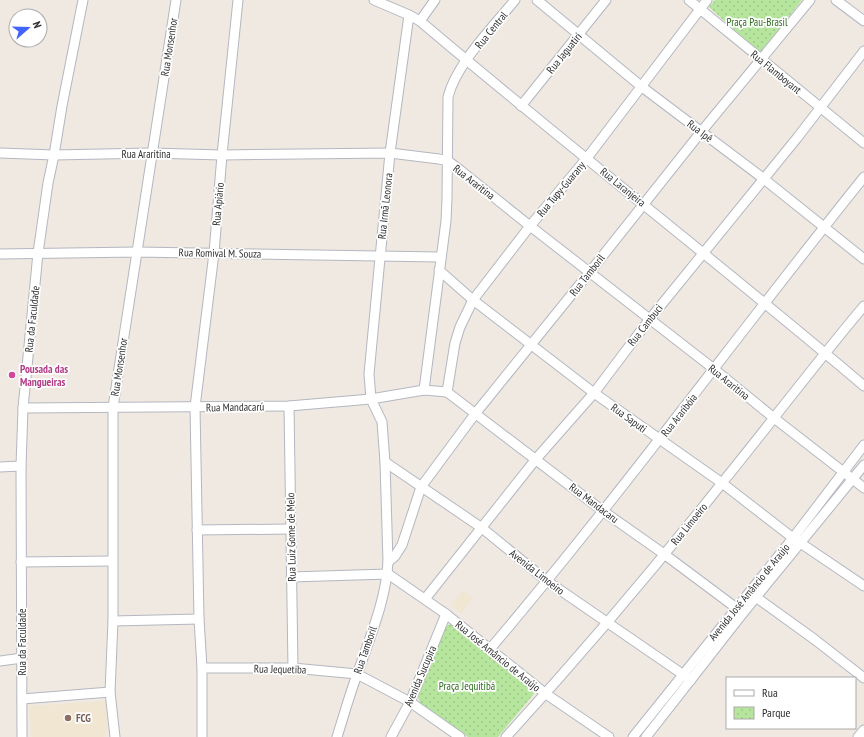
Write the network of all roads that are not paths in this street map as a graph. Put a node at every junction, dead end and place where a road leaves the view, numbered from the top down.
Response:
1 (83, 0) edge
2 (176, 0) edge
3 (238, 0) edge
4 (374, 0) edge
5 (435, 0) edge
6 (515, 0) edge
7 (537, 0) edge
8 (606, 0) edge
9 (689, 0) edge
10 (707, 0) edge
11 (810, 0) edge
12 (836, 0) edge
13 (700, 8) junction
14 (409, 15) junction
15 (420, 21) junction
16 (864, 21) edge
17 (579, 35) junction
18 (864, 51) edge
19 (466, 60) junction
20 (761, 60) junction
21 (642, 87) junction
22 (521, 106) junction
23 (820, 108) junction
24 (701, 132) junction
25 (864, 143) edge
26 (0, 153) edge
27 (152, 153) junction
28 (390, 154) junction
29 (54, 155) junction
30 (222, 155) junction
31 (587, 158) junction
32 (448, 161) junction
33 (864, 177) edge
34 (764, 179) junction
35 (644, 204) junction
36 (530, 226) junction
37 (824, 227) junction
38 (137, 252) junction
39 (38, 253) junction
40 (214, 253) junction
41 (0, 254) edge
42 (703, 254) junction
43 (380, 256) junction
44 (440, 257) junction
45 (864, 259) edge
46 (439, 270) junction
47 (589, 273) junction
48 (473, 300) junction
49 (764, 304) junction
50 (864, 306) edge
51 (649, 320) junction
52 (531, 345) junction
53 (825, 353) junction
54 (714, 369) junction
55 (864, 386) edge
56 (424, 390) junction
57 (447, 392) junction
58 (594, 393) junction
59 (371, 399) junction
60 (289, 406) junction
61 (113, 407) junction
62 (195, 407) junction
63 (23, 408) junction
64 (475, 414) junction
65 (774, 418) junction
66 (659, 440) junction
67 (864, 446) edge
68 (536, 460) junction
69 (385, 462) junction
70 (864, 465) edge
71 (21, 466) junction
72 (0, 467) edge
73 (843, 471) junction
74 (853, 480) junction
75 (722, 483) junction
76 (421, 487) junction
77 (864, 488) edge
78 (603, 511) junction
79 (482, 528) junction
80 (290, 529) junction
81 (197, 530) junction
82 (797, 540) junction
83 (664, 554) junction
84 (112, 561) junction
85 (21, 562) junction
86 (388, 562) junction
87 (388, 574) junction
88 (292, 577) junction
89 (548, 581) junction
90 (864, 586) edge
91 (753, 595) junction
92 (425, 599) junction
93 (740, 610) junction
94 (446, 614) junction
95 (199, 619) junction
96 (113, 622) junction
97 (607, 623) junction
98 (490, 650) junction
99 (22, 658) junction
100 (0, 661) edge
101 (202, 668) junction
102 (293, 668) junction
103 (357, 674) junction
104 (683, 674) junction
105 (864, 678) edge
106 (691, 680) junction
107 (110, 692) junction
108 (546, 694) junction
109 (22, 699) junction
110 (410, 702) junction
111 (864, 730) edge
112 (22, 737) edge
113 (114, 737) edge
114 (202, 737) edge
115 (338, 737) edge
116 (391, 737) edge
117 (460, 737) edge
118 (506, 737) edge
119 (609, 737) edge
120 (633, 737) edge
121 (646, 737) edge
122 (858, 737) edge

1 - 29 street, Rua da Faculdade
2 - 27 street, Rua Monsenhor
3 - 30 street, Rua Apiário
4 - 14 street, Rua Laranjeira
5 - 15 street
6 - 19 street, Rua Central
7 - 17 street, Rua Ipê
8 - 17 street, Rua Jaguatiri
9 - 13 street, Rua Flamboyant
10 - 13 street, Rua Tupy-Guarany
11 - 20 street, Rua Tamboril
12 - 16 street
13 - 20 street, Rua Flamboyant
13 - 21 street, Rua Tupy-Guarany
14 - 15 street, Rua Laranjeira
14 - 28 street, Rua Irmã Leonora
15 - 19 street, Rua Laranjeira
17 - 21 street, Rua Ipê
17 - 22 street, Rua Jaguatiri
18 - 23 street, Rua Cambuci
19 - 22 street, Rua Laranjeira
19 - 32 street, Rua Central
20 - 23 street, Rua Flamboyant
20 - 24 street, Rua Tamboril
21 - 24 street, Rua Ipê
21 - 31 street, Rua Tupy-Guarany
22 - 31 street, Rua Laranjeira
23 - 25 street, Rua Flamboyant
23 - 34 street, Rua Cambuci
24 - 34 street, Rua Ipê
24 - 35 street, Rua Tamboril
26 - 29 street, Rua Araritina
27 - 29 street, Rua Araritina
27 - 30 street, Rua Araritina
27 - 38 street, Rua Monsenhor
28 - 30 street, Rua Araritina
28 - 32 street, Rua Araritina
28 - 43 street, Rua Irmã Leonora
29 - 39 street, Rua da Faculdade
30 - 40 street, Rua Apiário
31 - 35 street, Rua Laranjeira
31 - 36 street, Rua Tupy-Guarany
32 - 36 street, Rua Araritina
32 - 44 street, Rua Central
33 - 37 street, Rua Araribóia
34 - 37 street, Rua Ipê
34 - 42 street, Rua Cambuci
35 - 42 street, Rua Laranjeira
35 - 47 street, Rua Tamboril
36 - 47 street, Rua Araritina
36 - 48 street, Rua Tupy-Guarany
37 - 45 street, Rua Ipê
37 - 49 street, Rua Araribóia
38 - 39 street, Rua Romival M. Souza
38 - 40 street, Rua Romival M. Souza
38 - 61 street, Rua Monsenhor
39 - 41 street, Rua Romival M. Souza
39 - 63 street, Rua da Faculdade
40 - 43 street, Rua Romival M. Souza
40 - 62 street, Rua Apiário
42 - 49 street, Rua Laranjeira
42 - 51 street, Rua Cambuci
43 - 44 street, Rua Romival M. Souza
43 - 59 street, Rua Irmã Leonora
44 - 46 street, Rua Central
46 - 48 street, Rua Saputi
46 - 56 street, Rua Central
47 - 51 street, Rua Araritina
47 - 52 street, Rua Tamboril
48 - 52 street, Rua Saputi
48 - 57 street, Rua Tupy-Guarany
49 - 53 street, Rua Laranjeira
49 - 54 street, Rua Araribóia
50 - 53 street, Rua Limoeiro
51 - 54 street, Rua Araritina
51 - 58 street, Rua Cambuci
52 - 58 street, Rua Saputi
52 - 64 street, Rua Tamboril
53 - 55 street, Rua Laranjeira
53 - 65 street, Rua Limoeiro
54 - 65 street, Rua Araritina
54 - 66 street, Rua Araribóia
56 - 57 street, Rua Mandacarú
56 - 59 street, Rua Mandacarú
57 - 64 street, Rua Mandacaru
58 - 66 street, Rua Saputi
58 - 68 street, Rua Cambuci
59 - 60 street, Rua Mandacarú
59 - 69 street, Rua Tamboril
60 - 62 street, Rua Mandacarú
60 - 80 street, Rua Luiz Gome de Melo
61 - 62 street, Rua Mandacarú
61 - 63 street, Rua Mandacarú
61 - 84 street, Rua Monsenhor
62 - 81 street, Rua Apiário
63 - 71 street, Rua da Faculdade
64 - 68 street, Rua Mandacaru
64 - 76 street, Rua Tamboril
65 - 73 street, Rua Araritina
65 - 75 street, Rua Limoeiro
66 - 75 street, Rua Saputi
66 - 78 street, Rua Araribóia
67 - 73 street, Avenida José Amâncio de Araújo
68 - 78 street, Rua Mandacaru
68 - 79 street, Rua Cambuci
69 - 76 street, Avenida Limoeiro
69 - 86 street, Rua Tamboril
70 - 74 street
71 - 72 street
71 - 85 street, Rua da Faculdade
73 - 74 street, Rua Araritina
73 - 82 street, Avenida José Amâncio de Araújo
74 - 77 street, Rua Araritina
74 - 82 street
75 - 82 street, Rua Saputi
75 - 83 street, Rua Limoeiro
76 - 79 street, Avenida Limoeiro
76 - 86 street, Rua Tamboril
78 - 83 street, Rua Mandacaru
78 - 89 street, Rua Araribóia
79 - 89 street, Avenida Limoeiro
79 - 92 street, Rua Cambuci
80 - 81 street
80 - 88 street, Rua Luiz Gome de Melo
81 - 95 street, Rua Apiário
82 - 90 street, Rua Saputi
82 - 91 street, Avenida José Amâncio de Araújo
83 - 93 street, Rua Mandacaru
83 - 97 street, Rua Limoeiro
84 - 85 street
84 - 96 street, Rua Monsenhor
85 - 99 street, Rua da Faculdade
86 - 87 street, Rua Tamboril
87 - 88 street
87 - 92 street, Rua José Amâncio de Araújo
87 - 103 street, Rua Tamboril
88 - 102 street, Rua Luiz Gome de Melo
89 - 97 street, Avenida Limoeiro
89 - 98 street, Rua Araribóia
91 - 93 street, Avenida José Amâncio de Araújo
91 - 105 street
92 - 94 street, Rua José Amâncio de Araújo
93 - 104 street, Avenida José Amâncio de Araújo
93 - 106 street
94 - 98 street, Rua José Amâncio de Araújo
94 - 110 street, Avenida Sucupira
95 - 96 street
95 - 101 street, Rua Apiário
96 - 107 street, Rua Monsenhor
97 - 104 street, Avenida Limoeiro
97 - 108 street, Rua Limoeiro
98 - 108 street, Rua José Amâncio de Araújo
99 - 100 street
99 - 109 street, Rua da Faculdade
101 - 102 street, Rua Jequetiba
101 - 114 street, Rua Apiário
102 - 103 street, Rua Jequetiba
103 - 110 street
103 - 115 street, Rua Tamboril
104 - 106 street, Avenida Limoeiro
104 - 120 street, Avenida José Amâncio de Araújo
106 - 121 street
107 - 109 street
107 - 113 street, Rua Monsenhor
108 - 118 street, Rua Limoeiro
108 - 119 street, Rua José Amâncio de Araújo
109 - 112 street, Rua da Faculdade
110 - 116 street, Avenida Sucupira
110 - 117 street
111 - 122 street

